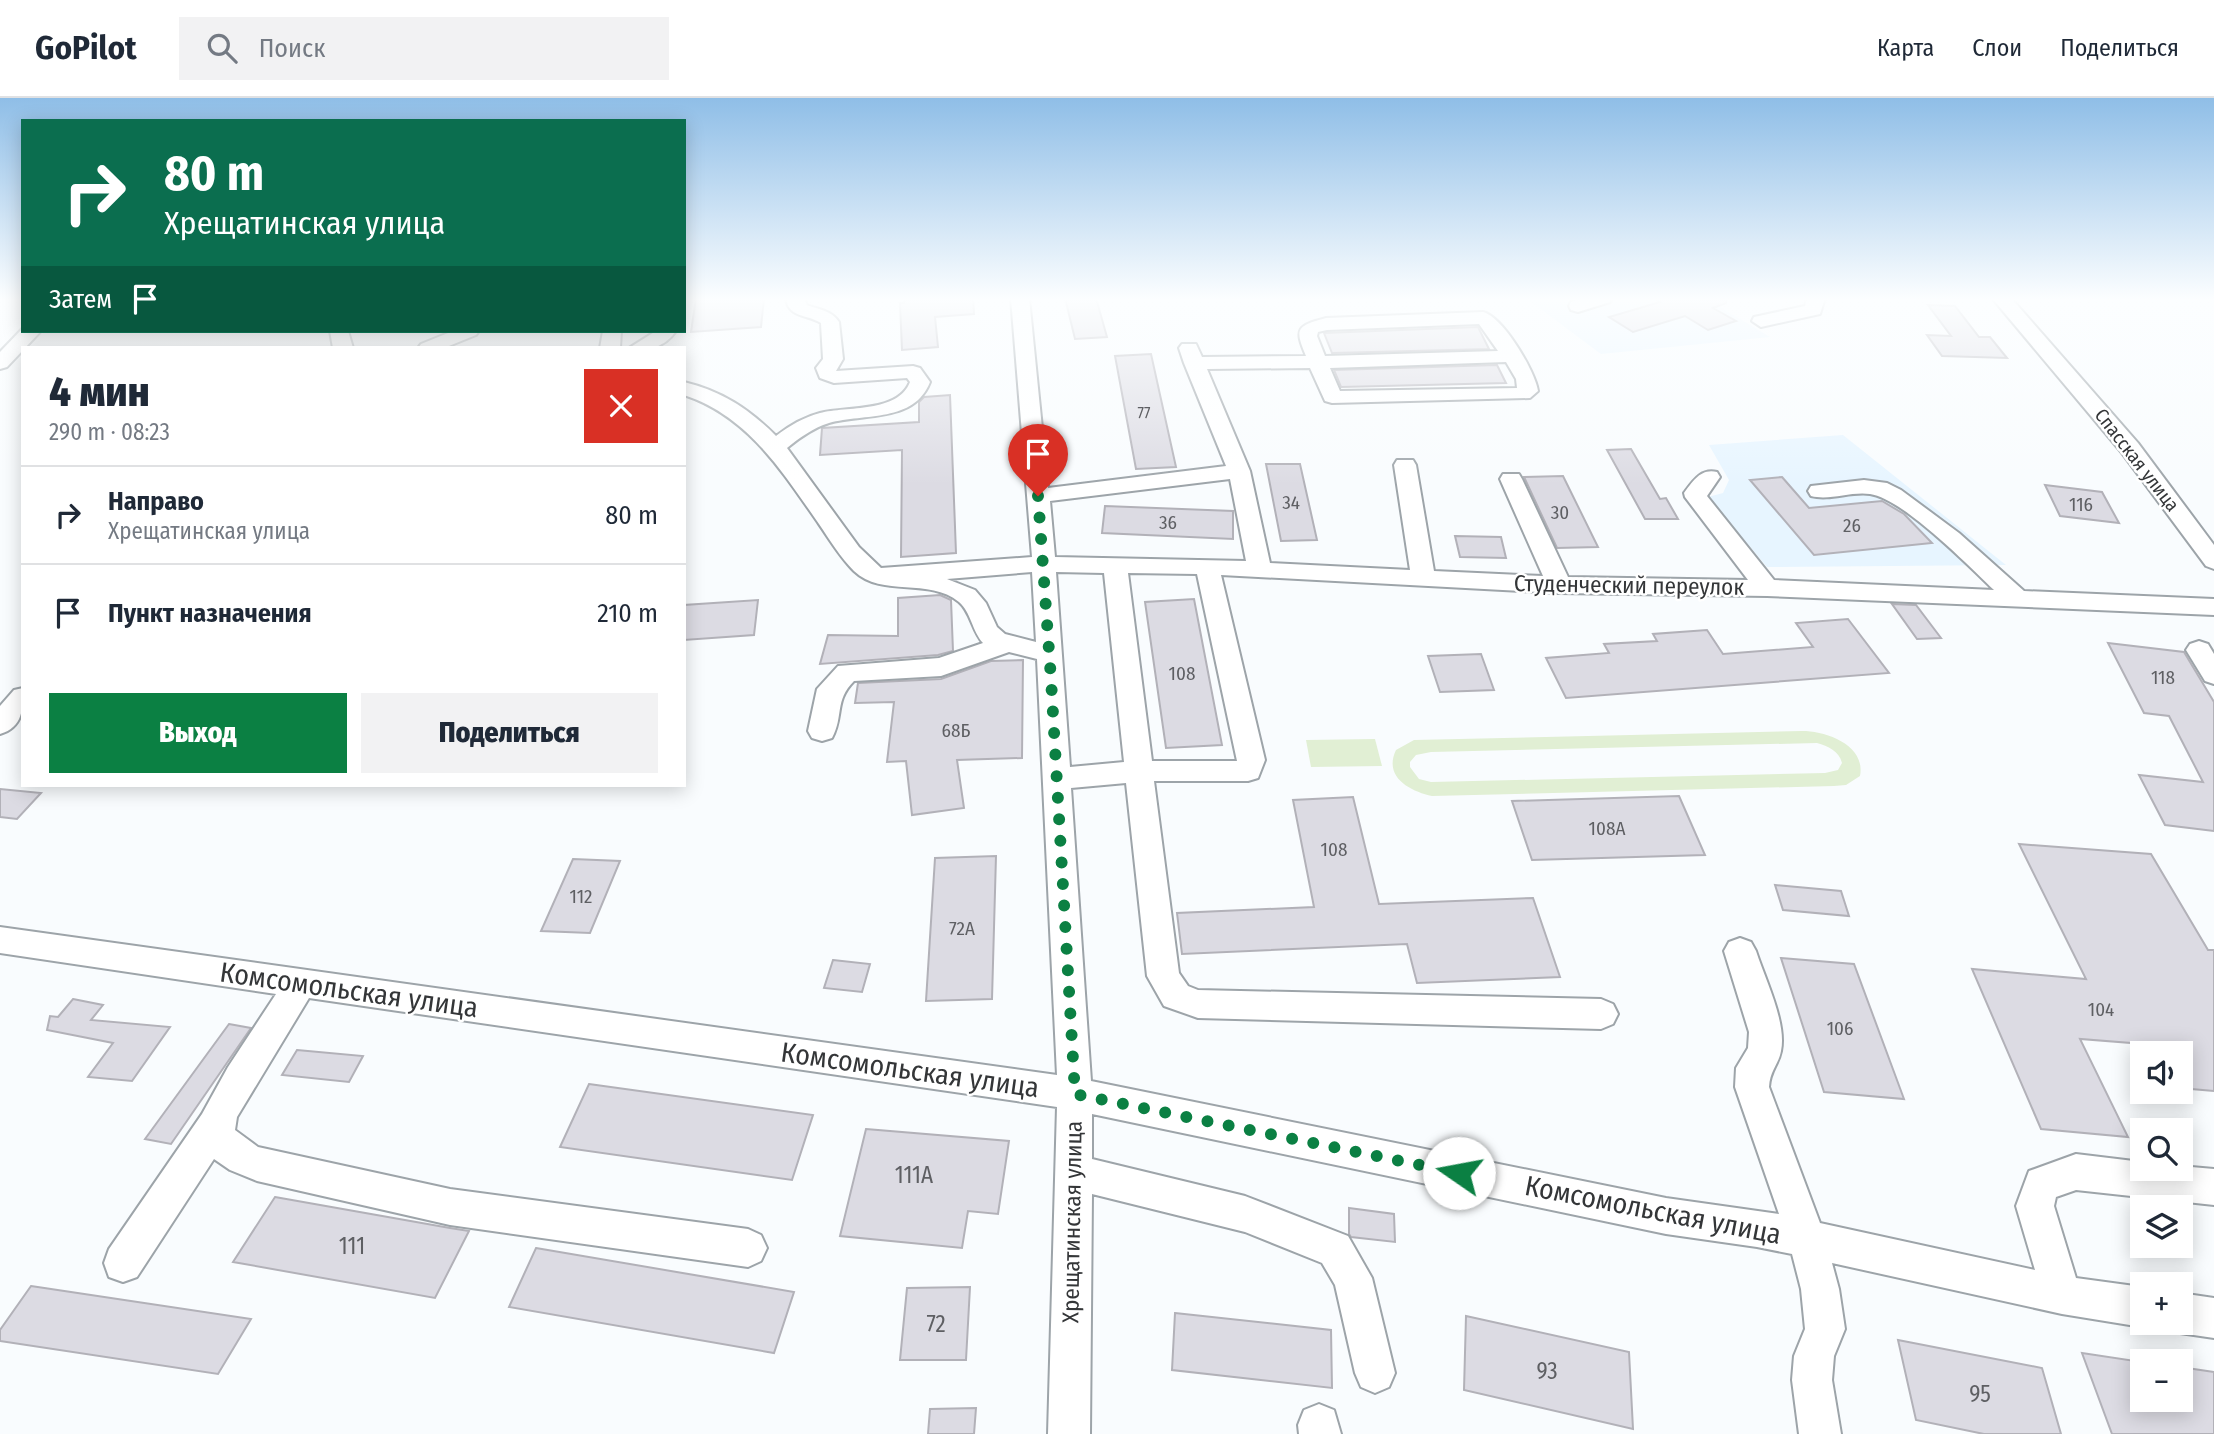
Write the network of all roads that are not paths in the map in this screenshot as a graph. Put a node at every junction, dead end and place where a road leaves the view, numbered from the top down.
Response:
1 (832, 360) edge
2 (1026, 360) edge
3 (1193, 360) edge
4 (1286, 360) edge
5 (1369, 360) edge
6 (1514, 360) edge
7 (2055, 360) edge
8 (1315, 362) junction
9 (686, 389) edge
10 (774, 448) junction
11 (1405, 465) dead end
12 (1240, 471) junction
13 (1709, 477) dead end
14 (1511, 479) dead end
15 (1819, 491) dead end
16 (1038, 496) junction
17 (2214, 561) edge
18 (1044, 564) junction
19 (1115, 566) junction
20 (1207, 567) junction
21 (1259, 568) junction
22 (876, 576) junction
23 (1423, 578) junction
24 (1559, 585) junction
25 (1767, 588) junction
26 (2019, 600) junction
27 (2214, 607) edge
28 (1008, 643) junction
29 (2199, 650) dead end
30 (1050, 654) junction
31 (2214, 675) edge
32 (21, 699) edge
33 (0, 724) edge
34 (822, 731) dead end
35 (1137, 771) junction
36 (1057, 779) junction
37 (0, 940) edge
38 (1740, 951) dead end
39 (301, 983) junction
40 (1601, 1014) dead end
41 (1075, 1094) junction
42 (217, 1123) junction
43 (1074, 1172) junction
44 (2214, 1187) edge
45 (1807, 1240) junction
46 (748, 1248) dead end
47 (123, 1263) dead end
48 (2063, 1295) junction
49 (2130, 1305) edge
50 (2193, 1315) edge
51 (2214, 1318) edge
52 (1375, 1373) dead end
53 (1069, 1434) edge
54 (1819, 1434) edge

1 - 10 street
2 - 16 street, Хрещатинская улица
3 - 12 street
4 - 8 street
5 - 8 street
6 - 8 street
7 - 17 street, Спасская улица
9 - 10 street
10 - 22 street
11 - 23 street
12 - 16 street
12 - 21 street
13 - 25 street
14 - 24 street
15 - 26 street
16 - 18 street, Хрещатинская улица
18 - 19 street, Студенческий переулок
18 - 22 street, Студенческий переулок
18 - 30 street, Хрещатинская улица
19 - 20 street, Студенческий переулок
19 - 35 street
20 - 21 street, Студенческий переулок
20 - 35 street
21 - 23 street, Студенческий переулок
22 - 28 street
23 - 24 street, Студенческий переулок
24 - 25 street, Студенческий переулок
25 - 26 street, Студенческий переулок
26 - 27 street, Студенческий переулок
28 - 30 street
28 - 34 street
29 - 31 street
30 - 36 street, Хрещатинская улица
32 - 33 street
35 - 36 street
35 - 40 street
36 - 41 street, Хрещатинская улица
37 - 39 street, Комсомольская улица
38 - 45 street
39 - 41 street, Комсомольская улица
39 - 42 street
41 - 43 street, Хрещатинская улица
41 - 45 street, Комсомольская улица
42 - 46 street
42 - 47 street
43 - 52 street
43 - 53 street, Хрещатинская улица
44 - 48 street
45 - 48 street, Комсомольская улица
45 - 54 street
48 - 49 street, Комсомольская улица
50 - 51 street

